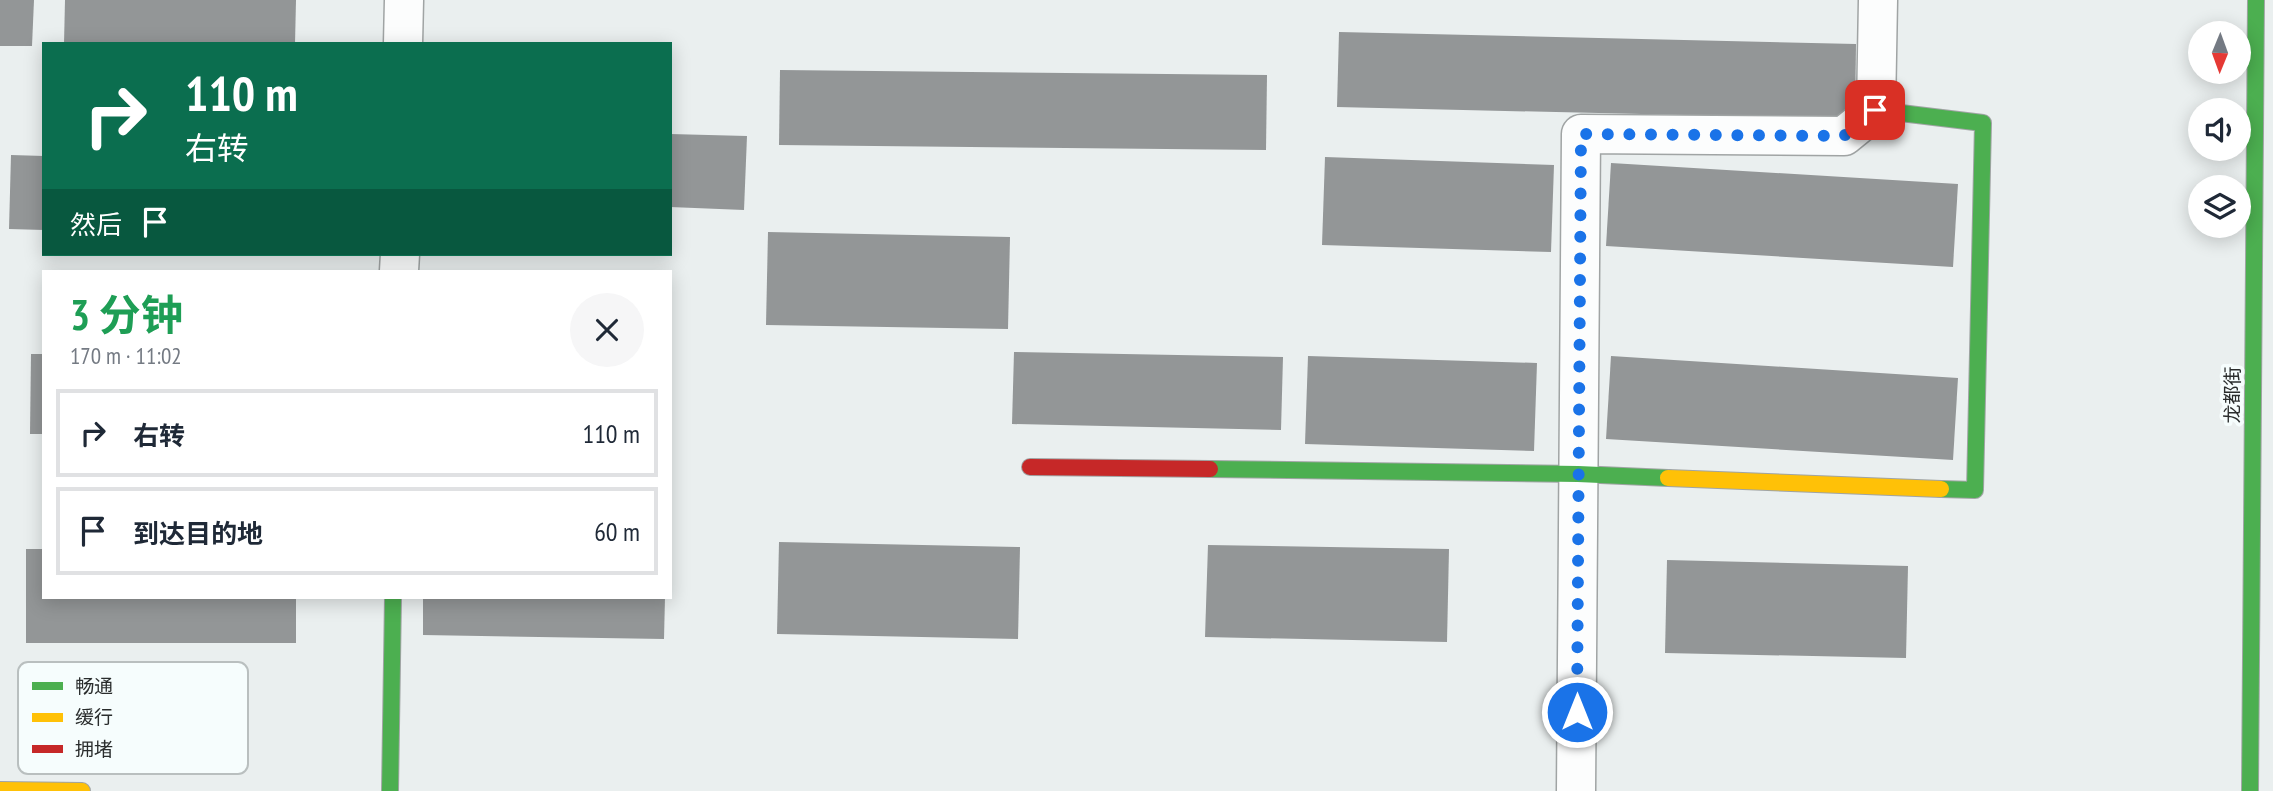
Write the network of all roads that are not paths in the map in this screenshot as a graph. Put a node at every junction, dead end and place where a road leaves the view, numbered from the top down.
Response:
1 (404, 0) edge
2 (1878, 0) edge
3 (2256, 0) edge
4 (403, 42) edge
5 (1875, 110) junction
6 (1030, 467) dead end
7 (1578, 474) junction
8 (393, 599) edge
9 (0, 790) edge
10 (82, 791) edge
11 (390, 791) edge
12 (1576, 791) edge
13 (2250, 791) edge

1 - 4 street
2 - 5 street
3 - 13 street, 龙都街
5 - 7 street
5 - 7 street
6 - 7 street
7 - 12 street
8 - 11 street
9 - 10 street

